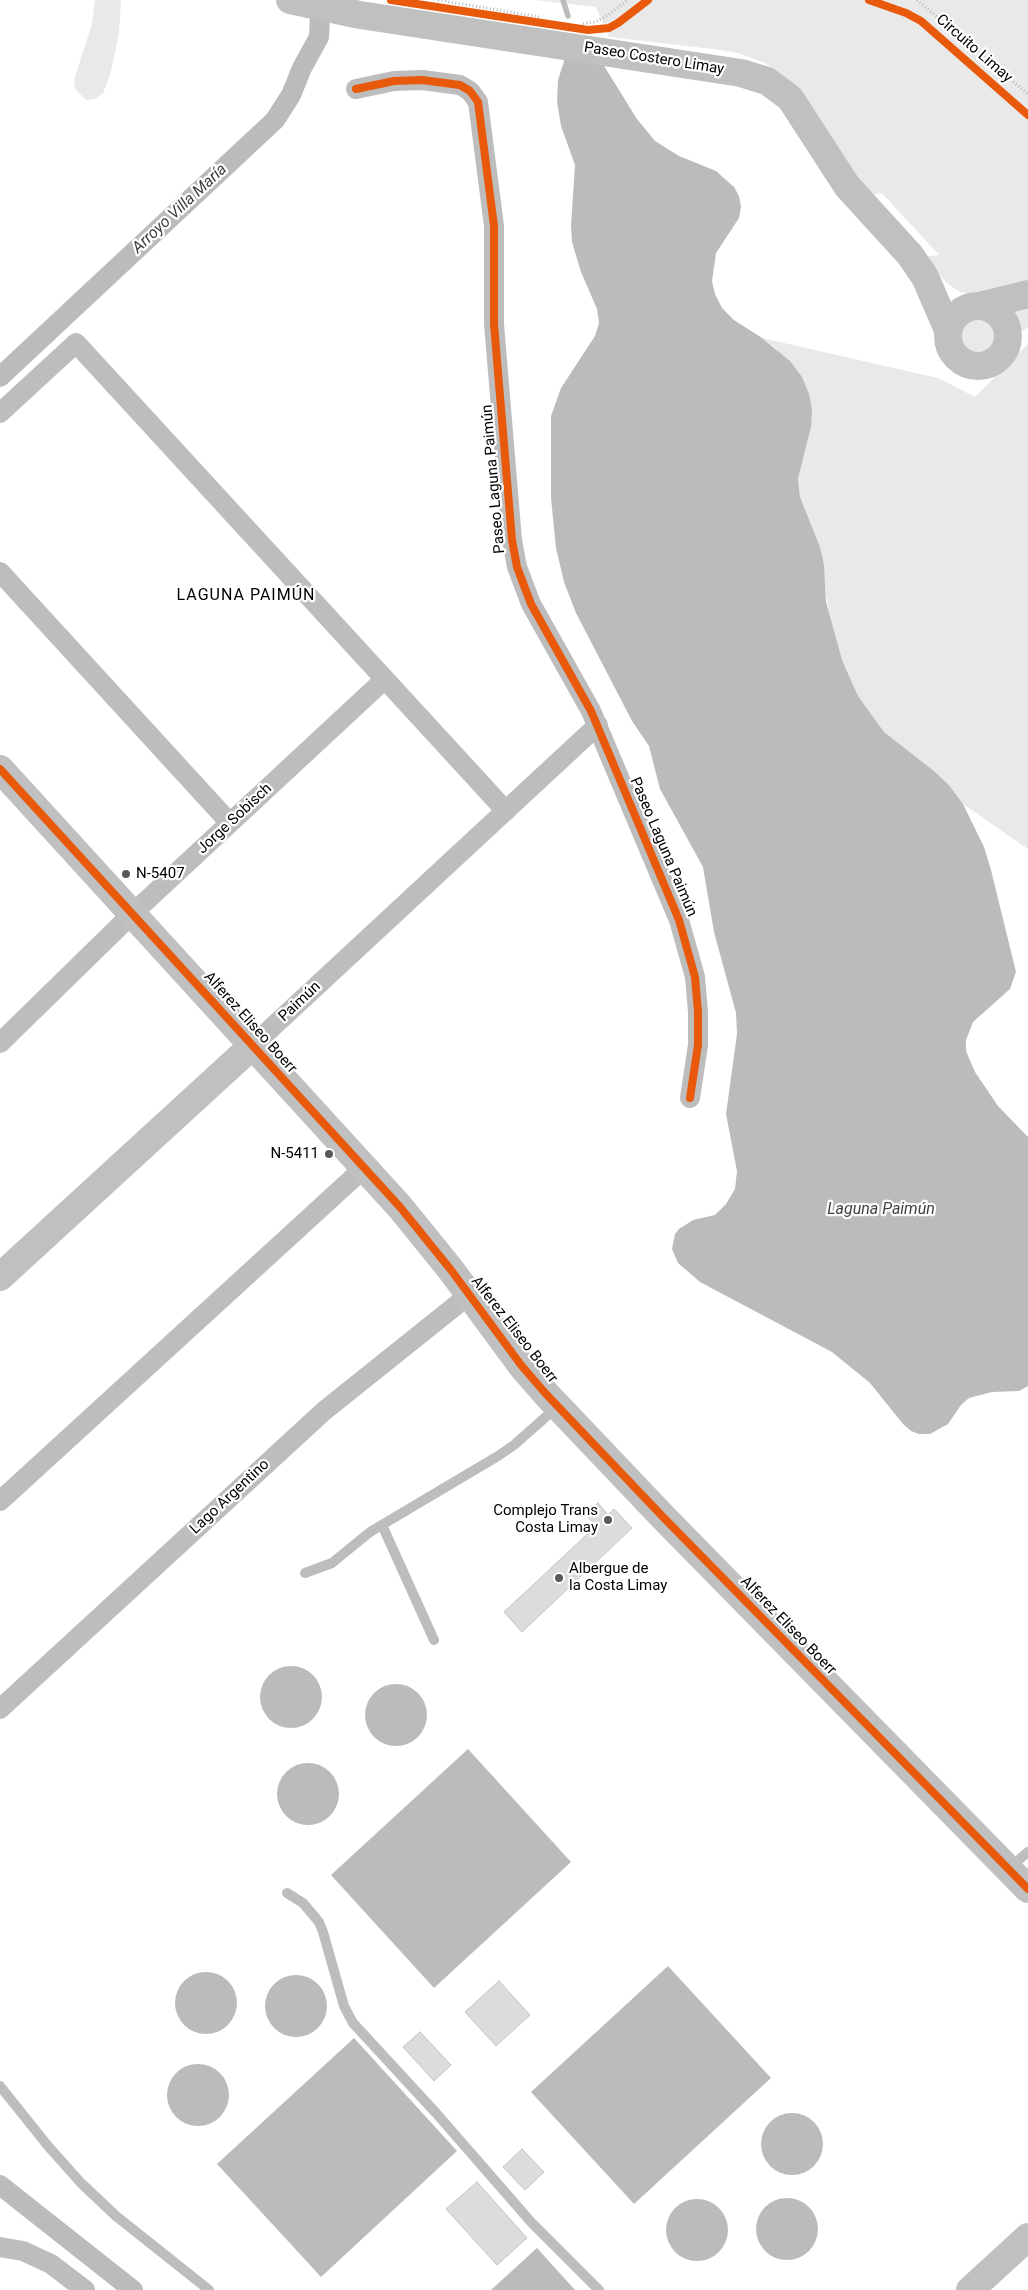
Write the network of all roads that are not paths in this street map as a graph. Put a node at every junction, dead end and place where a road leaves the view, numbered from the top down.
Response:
1 (290, 0) edge
2 (356, 89) dead end
3 (924, 277) junction
4 (1028, 294) edge
5 (975, 306) junction
6 (948, 330) junction
7 (1028, 334) edge
8 (999, 358) junction
9 (0, 413) edge
10 (0, 572) edge
11 (385, 679) junction
12 (598, 726) junction
13 (0, 769) edge
14 (506, 810) junction
15 (230, 823) junction
16 (132, 914) junction
17 (2, 1037) edge
18 (252, 1046) junction
19 (690, 1098) dead end
20 (364, 1168) junction
21 (0, 1276) edge
22 (469, 1295) junction
23 (558, 1406) junction
24 (0, 1501) edge
25 (382, 1525) junction
26 (305, 1573) dead end
27 (434, 1640) dead end
28 (0, 1709) edge
29 (1018, 1860) edge
30 (1028, 1889) edge
31 (287, 1893) dead end
32 (0, 2086) edge
33 (1028, 2237) edge
34 (0, 2248) edge
35 (85, 2290) edge
36 (209, 2290) edge
37 (599, 2290) edge
38 (970, 2290) edge

1 - 3 street, Paseo Costero Limay
2 - 12 street, Paseo Laguna Paimún
3 - 5 street, Paseo Costero Limay
3 - 6 street, Paseo Costero Limay
4 - 5 street
5 - 6 street
5 - 8 street, Paseo Costero Limay
6 - 8 street, Paseo Costero Limay
7 - 8 street, Paseo Costero Limay
9 - 11 street
10 - 15 street
11 - 14 street
11 - 15 street, Jorge Sobisch
12 - 14 street, Paimún
12 - 19 street, Paseo Laguna Paimún
13 - 16 street, Alferez Eliseo Boerr
14 - 18 street, Paimún
15 - 16 street, Jorge Sobisch
16 - 17 street, Jorge Sobisch
16 - 18 street, Alferez Eliseo Boerr
18 - 20 street, Alferez Eliseo Boerr
18 - 21 street, Paimún
20 - 22 street, Alferez Eliseo Boerr
20 - 24 street
22 - 23 street, Alferez Eliseo Boerr
22 - 28 street, Lago Argentino
23 - 25 lane
23 - 29 street, Alferez Eliseo Boerr
25 - 26 lane
25 - 27 lane
29 - 30 street, Alferez Eliseo Boerr
31 - 37 lane
32 - 36 lane
33 - 38 street
34 - 35 street

